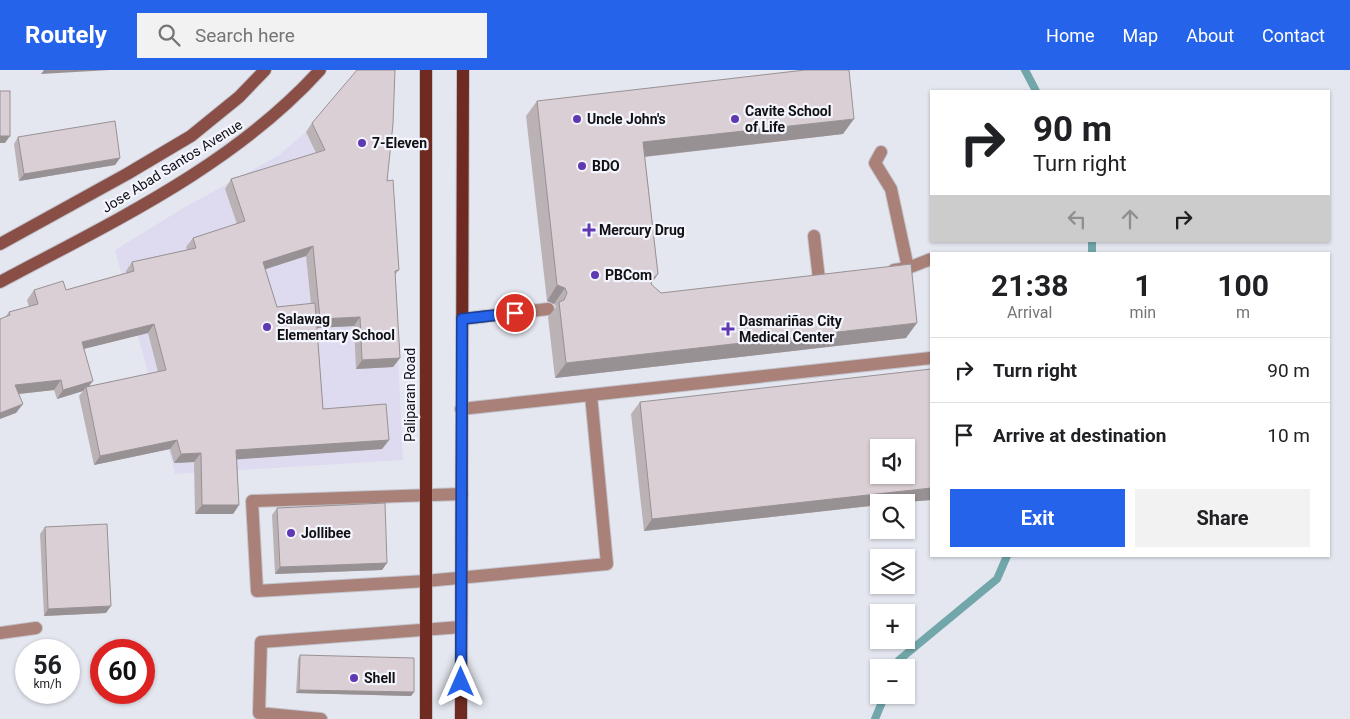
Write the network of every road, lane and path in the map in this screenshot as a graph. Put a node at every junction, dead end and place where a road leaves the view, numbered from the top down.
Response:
1 (265, 70) edge
2 (320, 70) edge
3 (426, 70) edge
4 (463, 70) edge
5 (881, 152) dead end
6 (814, 236) dead end
7 (0, 244) edge
8 (930, 259) edge
9 (908, 268) junction
10 (878, 272) edge
11 (819, 279) edge
12 (0, 282) edge
13 (548, 309) dead end
14 (462, 319) junction
15 (930, 358) edge
16 (591, 395) junction
17 (462, 409) junction
18 (462, 494) junction
19 (425, 495) junction
20 (461, 578) junction
21 (426, 581) junction
22 (36, 628) dead end
23 (461, 628) junction
24 (426, 630) junction
25 (0, 633) edge
26 (321, 719) edge
27 (426, 719) edge
28 (461, 719) edge

1 - 7 main road, Jose Abad Santos Avenue
2 - 12 main road, Jose Abad Santos Avenue
3 - 19 main road, Paliparan Road
4 - 14 main road
5 - 9 lane
6 - 11 lane
8 - 9 lane
9 - 10 lane
13 - 14 lane
14 - 17 main road
15 - 16 lane
16 - 17 lane
16 - 20 lane
17 - 18 main road
18 - 19 lane
18 - 20 main road
19 - 21 main road, Paliparan Road
19 - 21 lane
20 - 21 lane
20 - 23 main road
21 - 24 main road, Paliparan Road
22 - 25 lane
23 - 24 lane
23 - 28 main road
24 - 26 lane
24 - 27 main road, Paliparan Road

